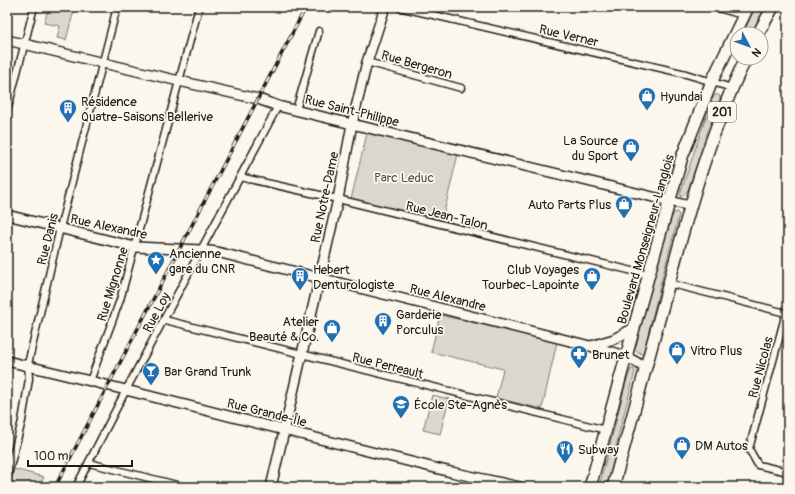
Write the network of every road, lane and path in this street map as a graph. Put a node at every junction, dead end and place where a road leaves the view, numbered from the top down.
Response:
1 (34, 7) edge
2 (117, 7) edge
3 (199, 7) edge
4 (385, 7) edge
5 (400, 7) edge
6 (714, 7) edge
7 (773, 7) edge
8 (745, 11) edge
9 (762, 26) edge
10 (319, 31) dead end
11 (7, 40) edge
12 (25, 44) junction
13 (367, 62) junction
14 (103, 63) junction
15 (742, 66) edge
16 (712, 81) junction
17 (179, 82) junction
18 (460, 88) dead end
19 (732, 88) junction
20 (278, 106) junction
21 (296, 110) junction
22 (7, 112) edge
23 (352, 124) junction
24 (240, 177) junction
25 (338, 199) junction
26 (669, 201) junction
27 (690, 206) junction
28 (7, 215) edge
29 (60, 228) junction
30 (135, 247) junction
31 (201, 250) junction
32 (649, 275) junction
33 (319, 278) junction
34 (668, 283) junction
35 (787, 310) edge
36 (164, 320) junction
37 (634, 328) junction
38 (590, 346) junction
39 (301, 354) junction
40 (626, 356) junction
41 (7, 361) edge
42 (28, 366) junction
43 (645, 368) junction
44 (90, 381) junction
45 (126, 390) junction
46 (284, 430) junction
47 (606, 430) junction
48 (89, 463) junction
49 (788, 472) edge
50 (7, 478) edge
51 (76, 487) edge
52 (185, 487) edge
53 (271, 487) edge
54 (520, 487) edge
55 (590, 487) edge
56 (613, 487) edge

1 - 12 street
2 - 14 street, Rue Danis
3 - 17 street, Rue Mignonne
4 - 13 main road, Rue Notre-Dame
5 - 16 street, Rue Verner
6 - 8 street
7 - 9 highway
8 - 16 highway, Boulevard Monseigneur-Langlois / 201
10 - 21 street
11 - 12 main road, Rue Saint-Philippe
12 - 14 main road, Rue Saint-Philippe
12 - 22 street
13 - 18 street, Rue Bergeron
13 - 23 main road, Rue Notre-Dame
14 - 17 main road, Rue Saint-Philippe
14 - 29 street, Rue Danis
15 - 19 highway, 201
16 - 19 street, Rue Verner
16 - 26 highway, Boulevard Monseigneur-Langlois / 201
17 - 20 main road, Rue Saint-Philippe
17 - 30 street, Rue Mignonne
19 - 27 highway, 201
20 - 21 main road, Rue Saint-Philippe
20 - 24 street, Rue Loy
21 - 23 main road, Rue Saint-Philippe
23 - 25 main road, Rue Notre-Dame
23 - 26 main road, Rue Saint-Philippe
24 - 25 street, Rue Jean-Talon
24 - 31 street, Rue Loy
25 - 32 street, Rue Jean-Talon
25 - 33 main road, Rue Notre-Dame
26 - 27 main road, Rue Saint-Philippe
26 - 32 highway, Boulevard Monseigneur-Langlois / 201
27 - 34 highway, 201
28 - 29 main road, Rue Alexandre
29 - 30 main road, Rue Alexandre
29 - 42 street, Rue Danis
30 - 31 main road, Rue Alexandre
30 - 44 street, Rue Mignonne
31 - 33 main road, Rue Alexandre
31 - 36 street, Rue Loy
32 - 37 highway, Boulevard Monseigneur-Langlois / 201
33 - 38 main road, Rue Alexandre
33 - 39 main road, Rue Notre-Dame
34 - 35 street, Rue Nicolas
34 - 43 highway, 201
35 - 49 street, Rue Nicolas
36 - 39 street, Rue Perreault
36 - 45 street, Rue Loy
37 - 38 main road
37 - 40 highway, Boulevard Monseigneur-Langlois / 201
38 - 40 main road, Rue Alexandre
39 - 46 main road, Rue Notre-Dame
39 - 47 street, Rue Perreault
40 - 43 main road, Rue Alexandre
40 - 47 highway, Boulevard Monseigneur-Langlois / 201
41 - 42 main road, Rue Grande-Île
42 - 44 main road, Rue Grande-Île
42 - 50 street, Rue Danis
43 - 56 highway, 201
44 - 45 main road, Rue Grande-Île
45 - 46 main road, Rue Grande-Île
45 - 48 street, Rue Loy
46 - 53 main road, Rue Notre-Dame
46 - 54 main road, Rue Grande-Île
47 - 55 highway, Boulevard Monseigneur-Langlois / 201
48 - 51 street, Rue Loy
48 - 52 street

